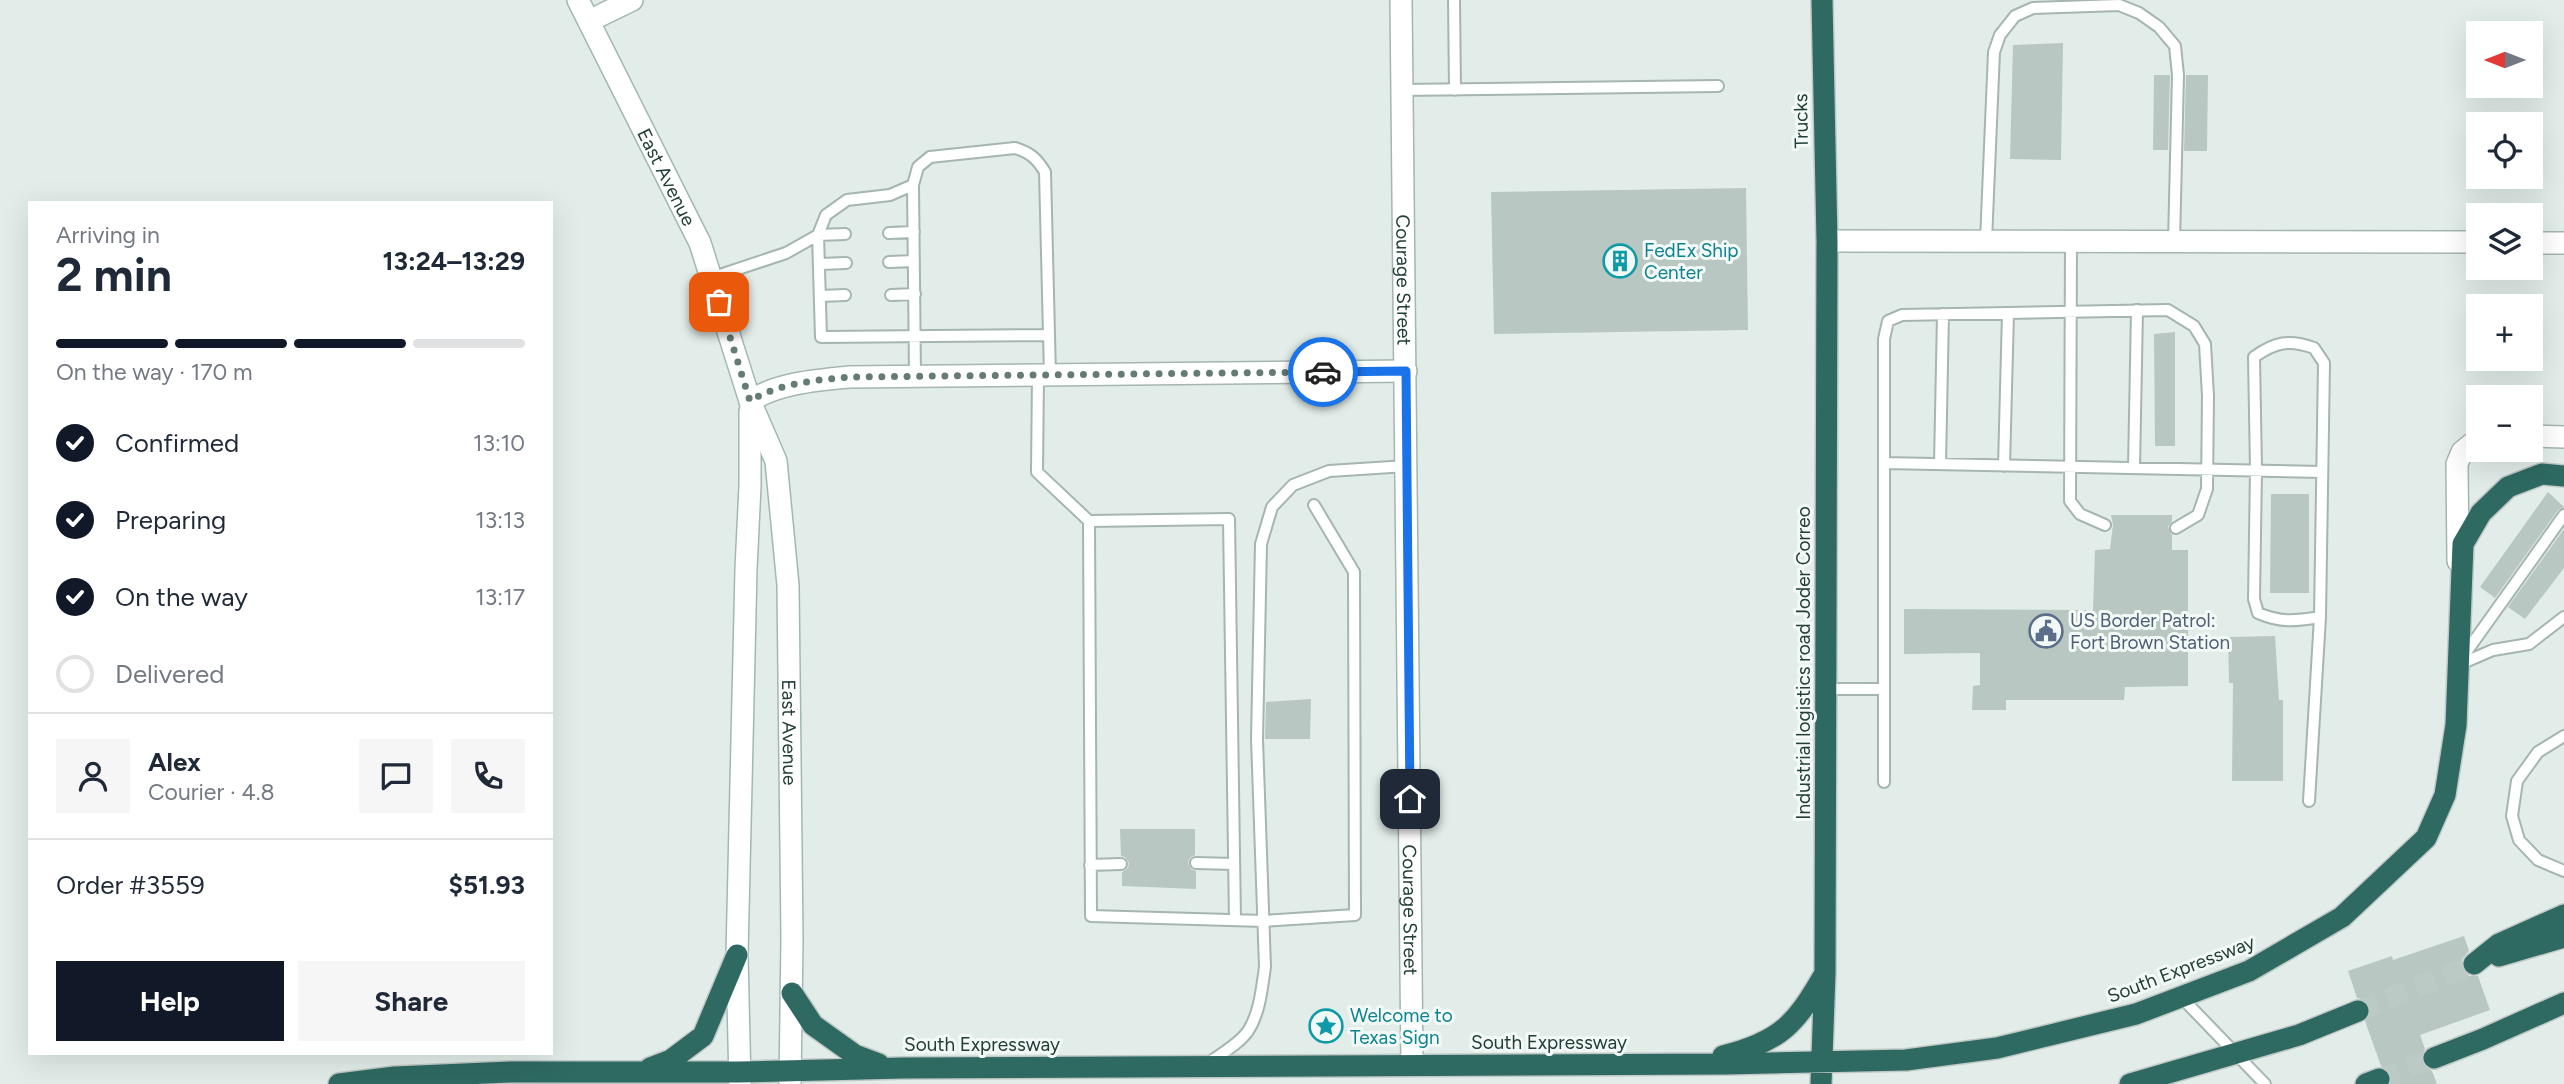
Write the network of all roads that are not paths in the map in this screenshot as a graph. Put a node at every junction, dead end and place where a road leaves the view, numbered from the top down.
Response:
1 (578, 0) edge
2 (632, 0) edge
3 (1401, 0) edge
4 (1454, 0) edge
5 (1822, 0) edge
6 (589, 21) junction
7 (1718, 86) dead end
8 (1402, 90) junction
9 (1455, 90) junction
10 (913, 185) junction
11 (914, 232) junction
12 (889, 233) dead end
13 (845, 234) dead end
14 (818, 235) junction
15 (1827, 241) junction
16 (1986, 241) junction
17 (2071, 241) junction
18 (2174, 242) junction
19 (2466, 242) edge
20 (2543, 243) edge
21 (2564, 243) edge
22 (914, 261) junction
23 (889, 262) dead end
24 (846, 263) dead end
25 (820, 264) junction
26 (711, 278) junction
27 (845, 295) dead end
28 (891, 295) dead end
29 (915, 295) junction
30 (820, 296) junction
31 (2137, 310) junction
32 (2070, 312) junction
33 (2008, 313) junction
34 (1943, 314) junction
35 (1049, 335) junction
36 (915, 336) junction
37 (1406, 371) junction
38 (1044, 375) junction
39 (915, 376) junction
40 (750, 401) junction
41 (2543, 437) edge
42 (2564, 438) edge
43 (2466, 449) edge
44 (1884, 463) junction
45 (1940, 464) junction
46 (1407, 466) junction
47 (2004, 466) junction
48 (2070, 468) junction
49 (2134, 468) junction
50 (2207, 468) junction
51 (2256, 470) junction
52 (2322, 472) junction
53 (2564, 476) edge
54 (1314, 505) dead end
55 (2564, 514) edge
56 (1089, 521) junction
57 (2105, 525) dead end
58 (2176, 528) dead end
59 (2459, 611) junction
60 (2320, 617) junction
61 (2564, 617) edge
62 (2458, 665) junction
63 (1826, 688) junction
64 (1883, 690) junction
65 (2564, 736) edge
66 (1884, 782) dead end
67 (2309, 801) dead end
68 (1196, 863) dead end
69 (1121, 864) dead end
70 (1234, 864) junction
71 (1090, 865) junction
72 (2564, 871) edge
73 (2564, 915) edge
74 (1235, 920) junction
75 (1264, 920) junction
76 (2564, 930) edge
77 (2564, 937) edge
78 (2564, 948) edge
79 (737, 955) junction
80 (2474, 964) junction
81 (1825, 973) junction
82 (792, 993) junction
83 (2181, 997) junction
84 (2564, 1003) edge
85 (2358, 1011) tunnel mouth
86 (2235, 1052) junction
87 (2434, 1058) tunnel mouth
88 (1823, 1062) junction
89 (1412, 1065) junction
90 (1689, 1065) junction
91 (1204, 1066) junction
92 (887, 1068) junction
93 (642, 1072) junction
94 (790, 1077) edge
95 (739, 1078) edge
96 (339, 1084) edge
97 (1821, 1084) edge
98 (2130, 1084) edge
99 (2265, 1084) edge

1 - 6 street, East Avenue
2 - 6 street
3 - 8 street, Courage Street
4 - 9 lane
5 - 15 highway, Trucks
6 - 26 street, East Avenue
7 - 9 lane
8 - 9 lane
8 - 37 street, Courage Street
10 - 11 lane
10 - 14 lane
10 - 35 lane
11 - 12 lane
11 - 22 lane
13 - 14 lane
14 - 25 lane
14 - 26 lane
15 - 16 street
15 - 63 highway, Industrial logistics road Joder Correo
16 - 17 street
16 - 18 lane
17 - 18 street
17 - 32 lane
18 - 19 street
20 - 21 street
22 - 23 lane
22 - 29 lane
24 - 25 lane
25 - 30 lane
26 - 40 street, East Avenue
27 - 30 lane
28 - 29 lane
29 - 36 lane
30 - 36 lane
31 - 32 lane
31 - 49 lane
31 - 50 lane
32 - 33 lane
32 - 48 lane
33 - 34 lane
33 - 47 lane
34 - 44 lane
34 - 45 lane
35 - 36 lane
35 - 38 lane
36 - 39 lane
37 - 38 street
37 - 46 street, Courage Street
38 - 39 street
38 - 56 lane
39 - 40 street
40 - 79 street, East Avenue
40 - 82 street, East Avenue
41 - 42 street
43 - 59 street, South Expressway
44 - 45 lane
44 - 64 lane
45 - 47 lane
46 - 75 lane
46 - 89 street, Courage Street
47 - 48 lane
48 - 49 lane
48 - 57 lane
49 - 50 lane
50 - 51 lane
50 - 58 lane
51 - 52 lane
51 - 52 lane
51 - 60 lane
52 - 60 lane
53 - 59 highway, South Expressway
54 - 75 lane
55 - 62 lane
56 - 70 lane
56 - 71 lane
59 - 62 highway, South Expressway
60 - 67 lane
61 - 62 lane
62 - 83 highway, South Expressway
63 - 64 lane
63 - 81 highway, Industrial logistics road Joder Correo
64 - 66 lane
65 - 72 lane
68 - 70 lane
69 - 71 lane
70 - 74 lane
71 - 74 lane
73 - 80 highway
74 - 75 lane
75 - 91 lane
76 - 80 highway
77 - 80 highway
78 - 80 highway
79 - 93 highway
79 - 95 street, East Avenue
81 - 88 highway, Industrial logistics road Joder Correo
81 - 90 highway
82 - 92 highway
82 - 94 street, East Avenue
83 - 86 lane
83 - 88 highway, South Expressway
84 - 87 highway
85 - 86 highway
86 - 98 highway
86 - 99 lane
88 - 90 highway, South Expressway
88 - 97 highway, Industrial logistics road Joder Correo
89 - 90 highway, South Expressway
89 - 91 highway, South Expressway
91 - 92 highway, South Expressway
92 - 94 highway, South Expressway
93 - 95 highway, South Expressway
93 - 96 highway, South Expressway
94 - 95 highway, South Expressway

